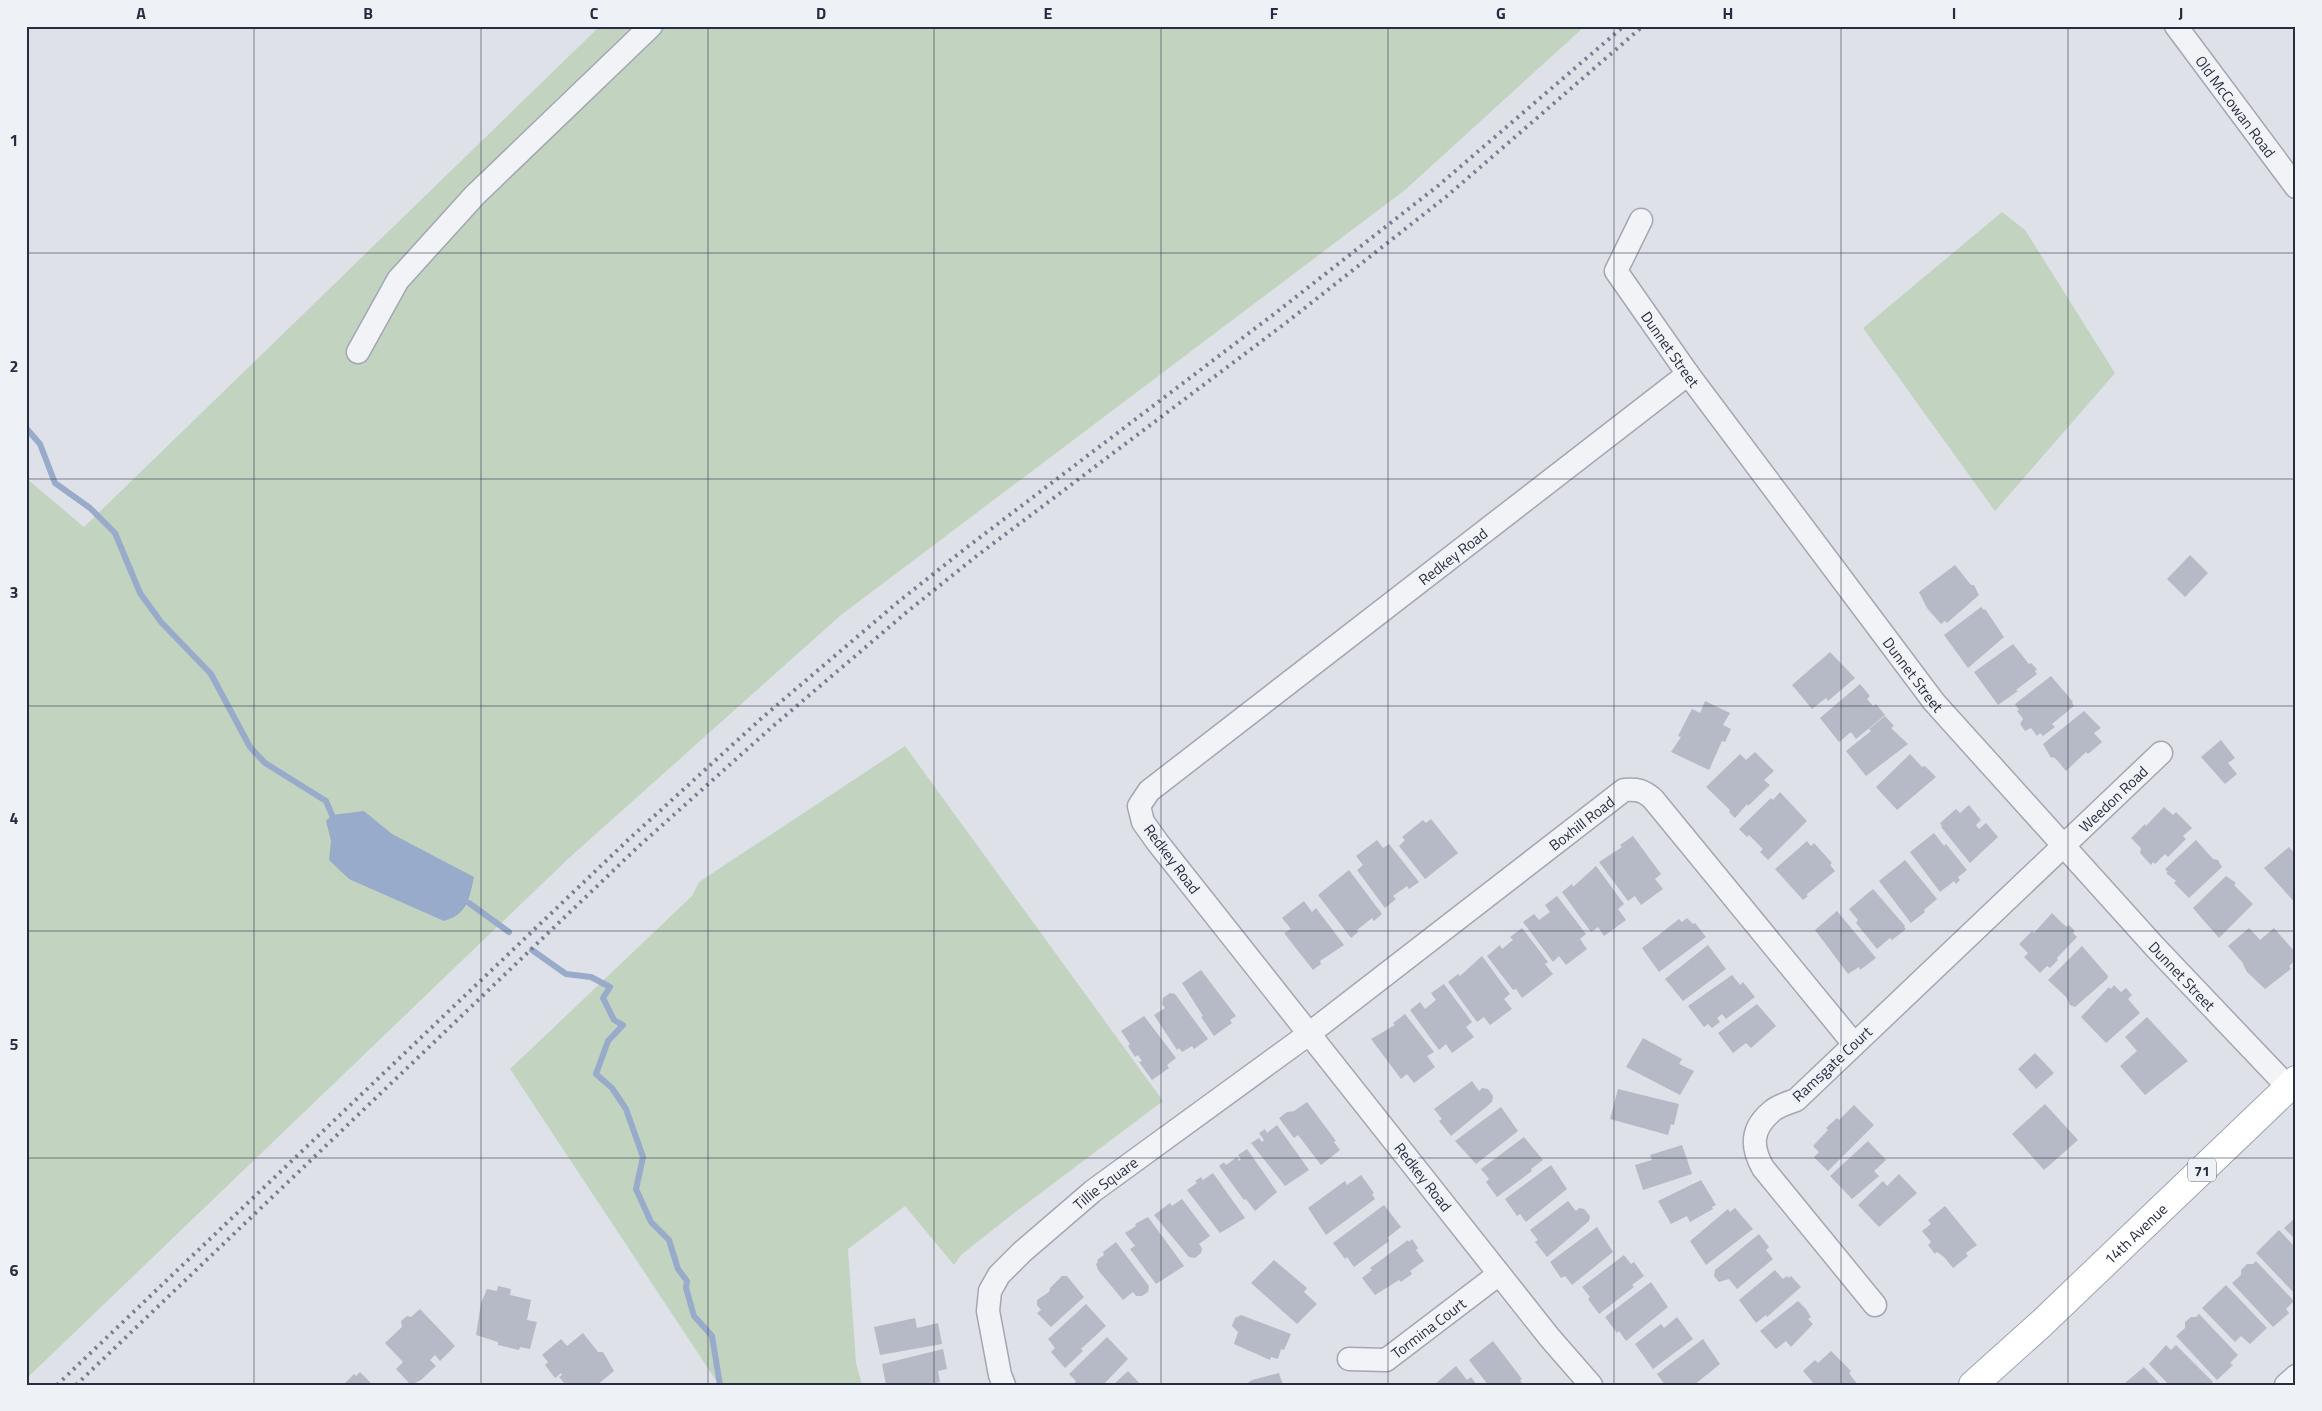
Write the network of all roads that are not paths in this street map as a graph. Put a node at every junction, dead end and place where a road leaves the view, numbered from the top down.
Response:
1 (651, 26) edge
2 (2176, 26) edge
3 (2296, 187) edge
4 (1641, 220) dead end
5 (358, 352) dead end
6 (1688, 374) junction
7 (2161, 753) dead end
8 (2065, 846) junction
9 (1310, 1033) junction
10 (1854, 1044) junction
11 (2292, 1084) edge
12 (1499, 1274) junction
13 (1875, 1305) dead end
14 (1349, 1359) dead end
15 (2296, 1376) edge
16 (1004, 1385) edge
17 (1591, 1385) edge
18 (1973, 1385) edge
19 (2286, 1385) edge

1 - 5 street
2 - 3 street, Old McCowan Road
4 - 6 street, Dunnet Street
6 - 8 street, Dunnet Street
6 - 9 street, Redkey Road
7 - 8 street, Weedon Road
8 - 10 street, Ramsgate Court
8 - 11 street, Dunnet Street
9 - 10 street, Boxhill Road
9 - 12 street, Redkey Road
9 - 16 street, Tillie Square
10 - 13 street, Ramsgate Court
11 - 18 main road, 14th Avenue / 71
12 - 14 street, Tormina Court
12 - 17 street, Redkey Road
15 - 19 street

